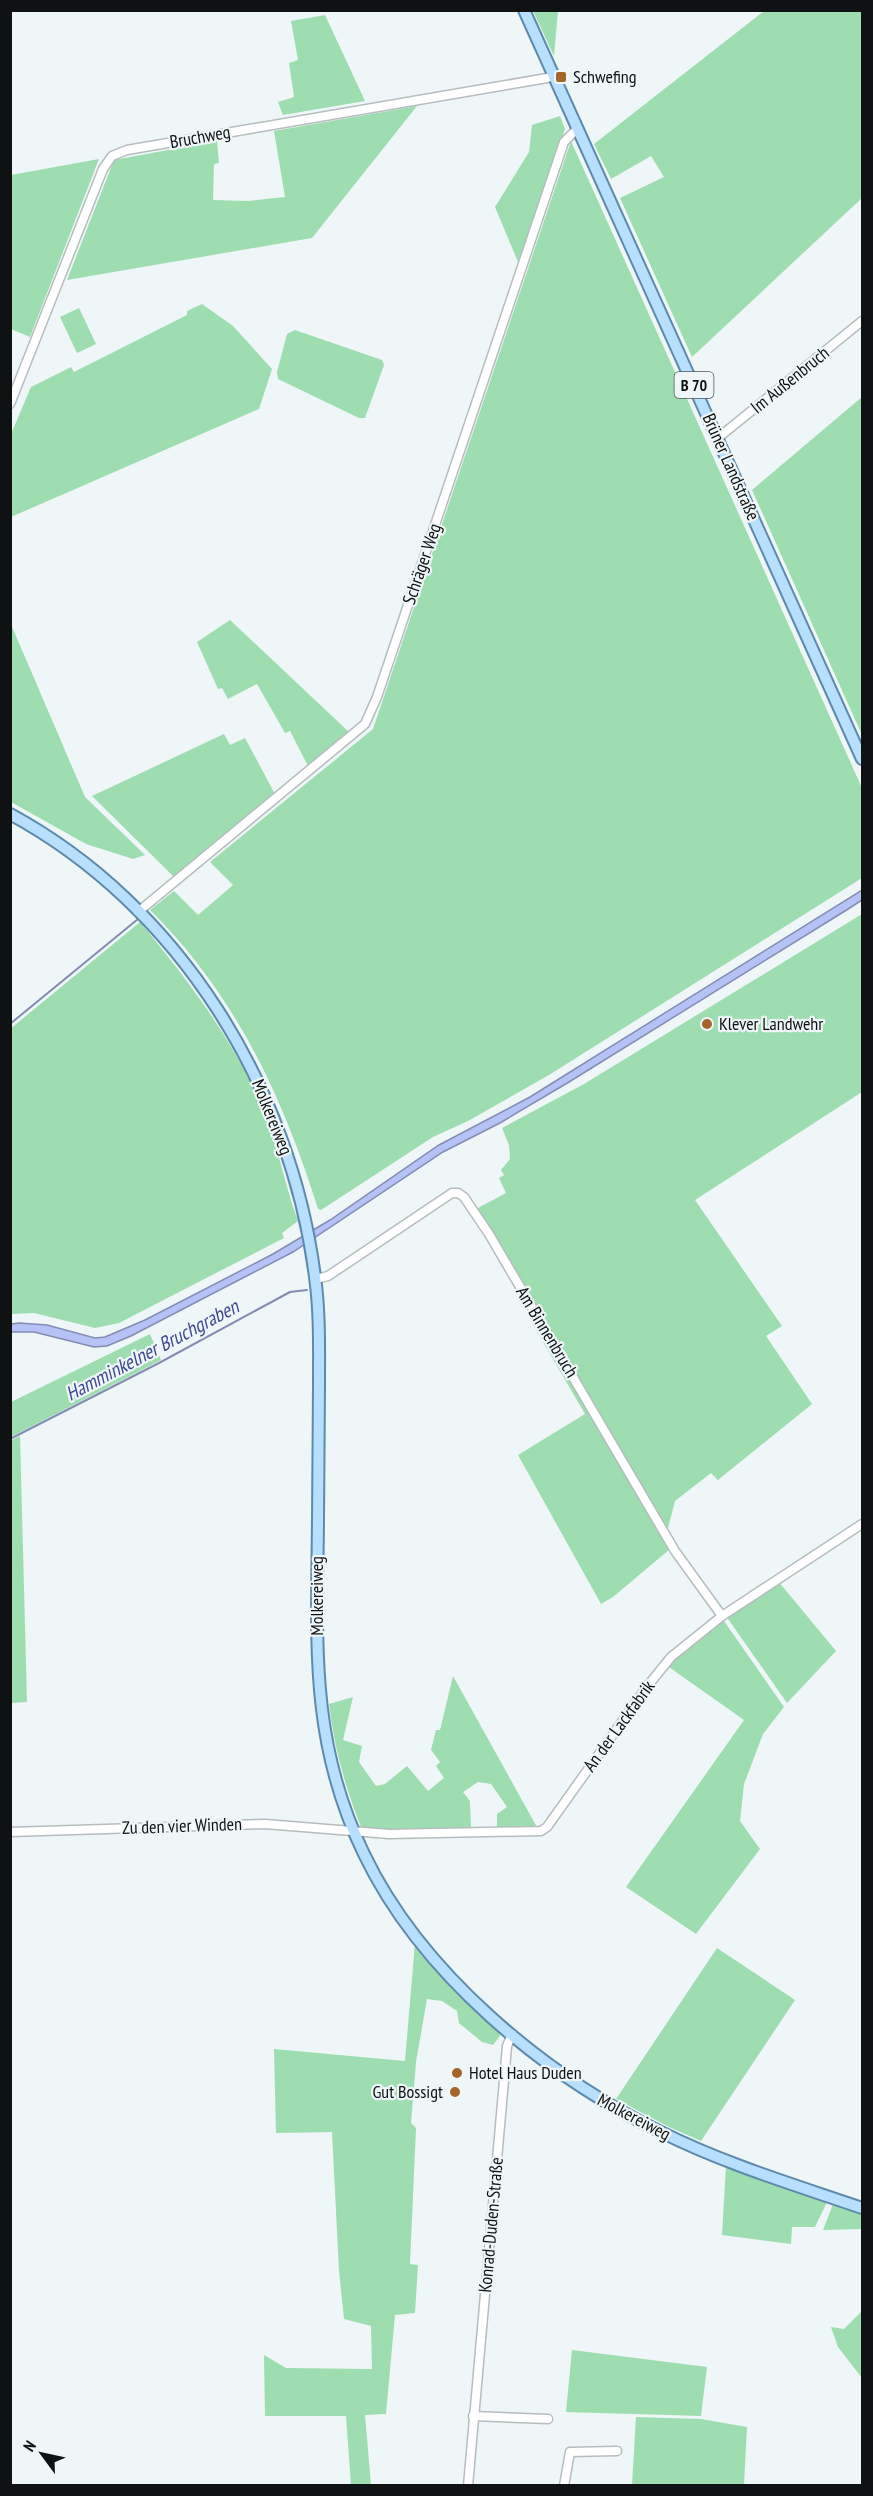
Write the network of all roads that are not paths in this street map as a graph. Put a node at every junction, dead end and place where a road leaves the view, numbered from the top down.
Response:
1 (524, 10) edge
2 (554, 75) junction
3 (578, 128) junction
4 (862, 321) edge
5 (10, 404) edge
6 (718, 438) junction
7 (862, 759) edge
8 (10, 814) edge
9 (138, 912) junction
10 (316, 1279) junction
11 (862, 1524) edge
12 (722, 1616) junction
13 (10, 1832) edge
14 (353, 1832) junction
15 (512, 2034) junction
16 (862, 2208) edge
17 (473, 2416) junction
18 (548, 2419) dead end
19 (617, 2451) dead end
20 (468, 2486) edge
21 (564, 2486) edge

1 - 2 main road, Brüner Landstraße / B 70
2 - 3 main road, Brüner Landstraße / B 70
2 - 5 street, Bruchweg
3 - 6 main road, Brüner Landstraße / B 70
3 - 9 street, Schräger Weg
4 - 6 street, Im Außenbruch
6 - 7 main road, Brüner Landstraße / B 70
8 - 9 main road, Molkereiweg
9 - 10 main road, Molkereiweg
10 - 12 street, Am Binnenbruch
10 - 14 main road, Molkereiweg
11 - 12 street, An der Lackfabrik
12 - 14 street, An der Lackfabrik
13 - 14 street, Zu den vier Winden
14 - 15 main road, Molkereiweg
15 - 16 main road, Molkereiweg
15 - 17 street, Konrad-Duden-Straße
17 - 18 street
17 - 20 street, Konrad-Duden-Straße
19 - 21 street

